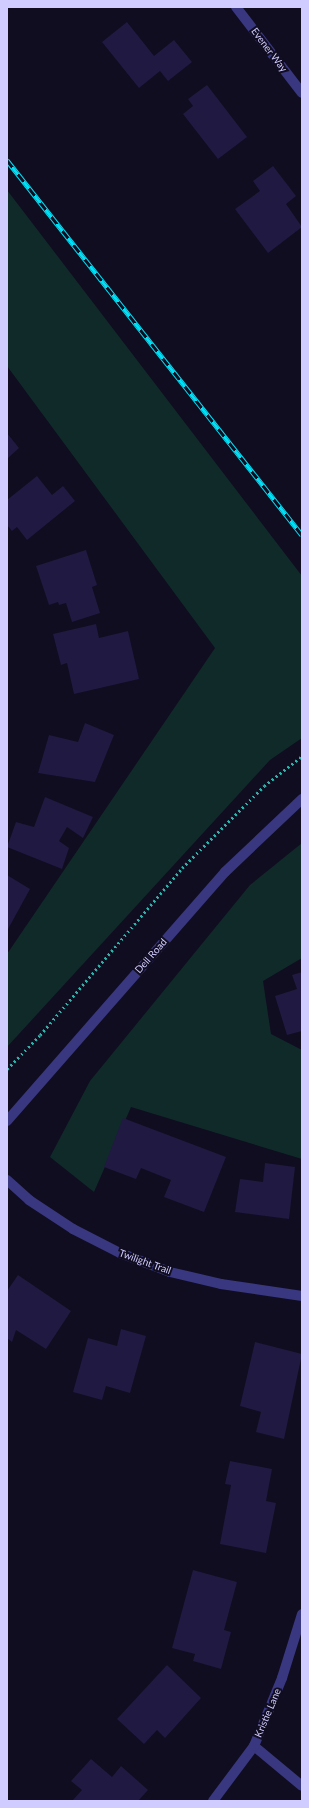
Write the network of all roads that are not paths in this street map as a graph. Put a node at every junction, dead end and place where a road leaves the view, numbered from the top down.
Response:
1 (236, 7) edge
2 (302, 93) edge
3 (302, 799) edge
4 (7, 1121) edge
5 (7, 1180) edge
6 (302, 1296) edge
7 (302, 1614) edge
8 (254, 1746) junction
9 (302, 1786) edge
10 (213, 1801) edge

1 - 2 street, Evener Way
3 - 4 street, Dell Road
5 - 6 street, Twilight Trail
7 - 8 street, Kristie Lane
8 - 9 street
8 - 10 street, Kristie Lane

